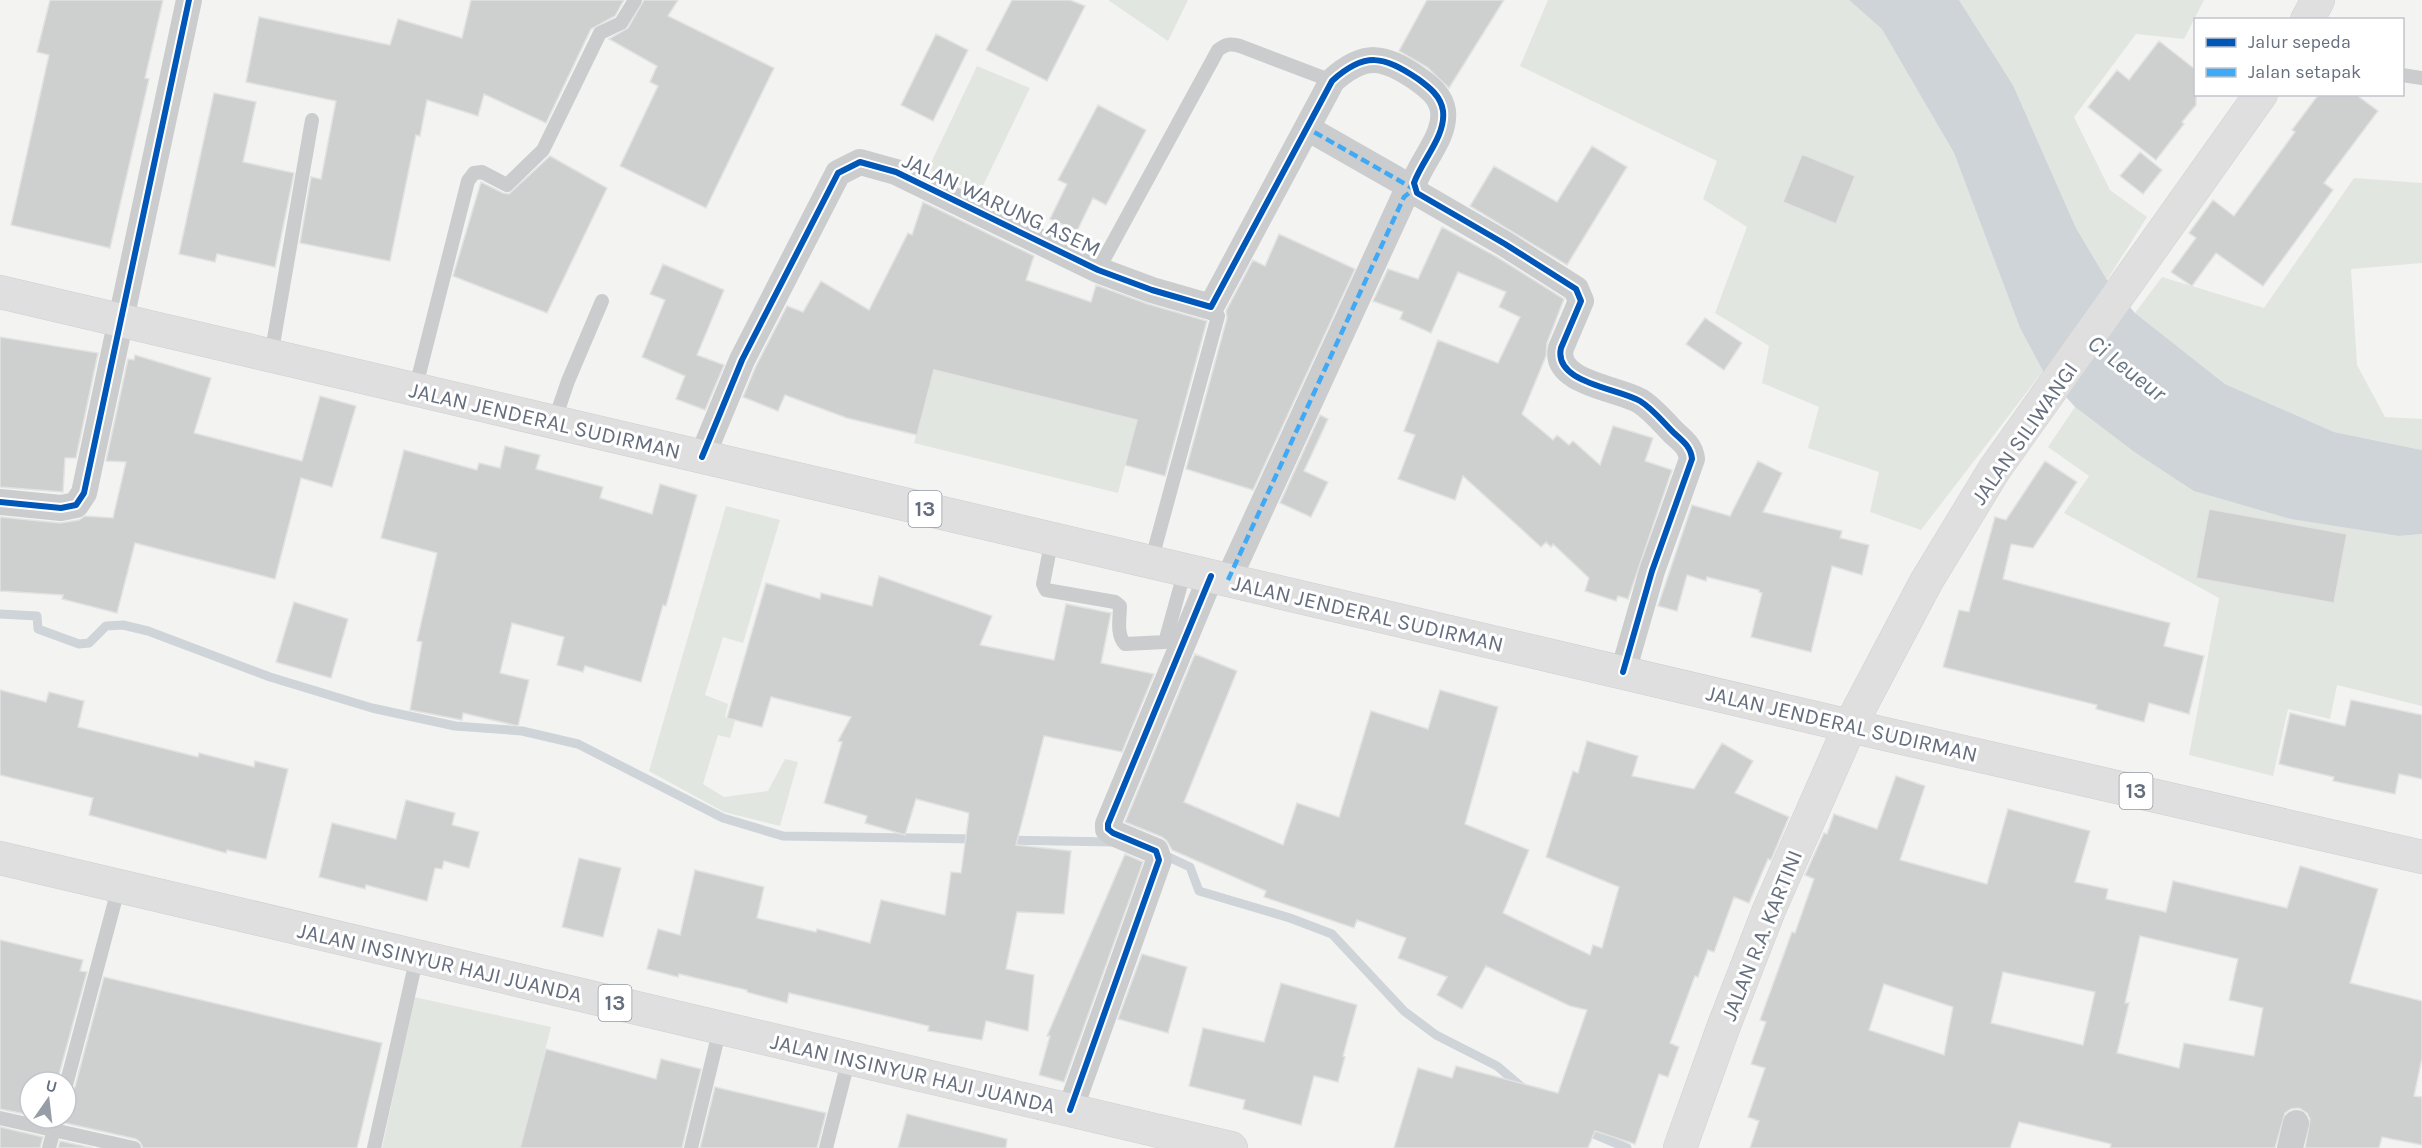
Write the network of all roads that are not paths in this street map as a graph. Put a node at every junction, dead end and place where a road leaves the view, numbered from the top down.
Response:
1 (189, 0) edge
2 (635, 0) edge
3 (2318, 0) edge
4 (2308, 18) edge
5 (2404, 75) edge
6 (2422, 78) edge
7 (1332, 81) junction
8 (2260, 96) edge
9 (312, 120) dead end
10 (1307, 128) junction
11 (1414, 189) junction
12 (1098, 270) junction
13 (0, 292) edge
14 (602, 301) dead end
15 (1211, 307) junction
16 (121, 321) junction
17 (271, 356) junction
18 (414, 390) junction
19 (554, 422) junction
20 (702, 457) junction
21 (0, 502) edge
22 (1052, 538) junction
23 (1151, 562) junction
24 (1208, 575) junction
25 (1623, 672) junction
26 (1850, 726) junction
27 (2422, 857) edge
28 (0, 858) edge
29 (119, 886) junction
30 (417, 956) junction
31 (720, 1028) junction
32 (849, 1058) junction
33 (70, 1070) edge
34 (1070, 1110) junction
35 (0, 1118) edge
36 (18, 1120) edge
37 (2296, 1123) dead end
38 (54, 1130) edge
39 (76, 1130) edge
40 (49, 1148) edge
41 (134, 1148) edge
42 (374, 1148) edge
43 (691, 1148) edge
44 (826, 1148) edge
45 (1231, 1148) edge
46 (1680, 1148) edge
47 (2290, 1148) edge

1 - 16 street
2 - 18 lane
3 - 4 main road
5 - 6 lane
7 - 10 street
7 - 11 street
7 - 12 lane
8 - 26 main road, JALAN SILIWANGI
9 - 17 lane
10 - 11 street
10 - 15 street
11 - 24 street
11 - 25 street
12 - 15 street, JALAN WARUNG ASEM
12 - 20 street, JALAN WARUNG ASEM
13 - 16 main road, JALAN JENDERAL SUDIRMAN / 13
14 - 19 lane
15 - 23 lane
16 - 17 main road, JALAN JENDERAL SUDIRMAN / 13
16 - 21 street
17 - 18 main road, JALAN JENDERAL SUDIRMAN / 13
18 - 19 main road, JALAN JENDERAL SUDIRMAN / 13
19 - 20 main road, JALAN JENDERAL SUDIRMAN / 13
20 - 22 main road, JALAN JENDERAL SUDIRMAN / 13
22 - 23 main road, JALAN JENDERAL SUDIRMAN / 13
22 - 24 lane
23 - 24 main road, JALAN JENDERAL SUDIRMAN / 13
24 - 25 main road, JALAN JENDERAL SUDIRMAN / 13
24 - 34 street
25 - 26 main road, JALAN JENDERAL SUDIRMAN / 13
26 - 27 main road, JALAN JENDERAL SUDIRMAN / 13
26 - 46 main road, JALAN R.A. KARTINI
28 - 29 main road, JALAN INSINYUR HAJI JUANDA / 13
29 - 30 main road, JALAN INSINYUR HAJI JUANDA / 13
29 - 33 lane
30 - 31 main road, JALAN INSINYUR HAJI JUANDA / 13
30 - 42 lane
31 - 32 main road, JALAN INSINYUR HAJI JUANDA / 13
31 - 43 lane
32 - 34 main road, JALAN INSINYUR HAJI JUANDA / 13
32 - 44 lane
34 - 45 main road, JALAN INSINYUR HAJI JUANDA / 13
35 - 36 lane
37 - 47 street
38 - 40 lane
39 - 41 lane

